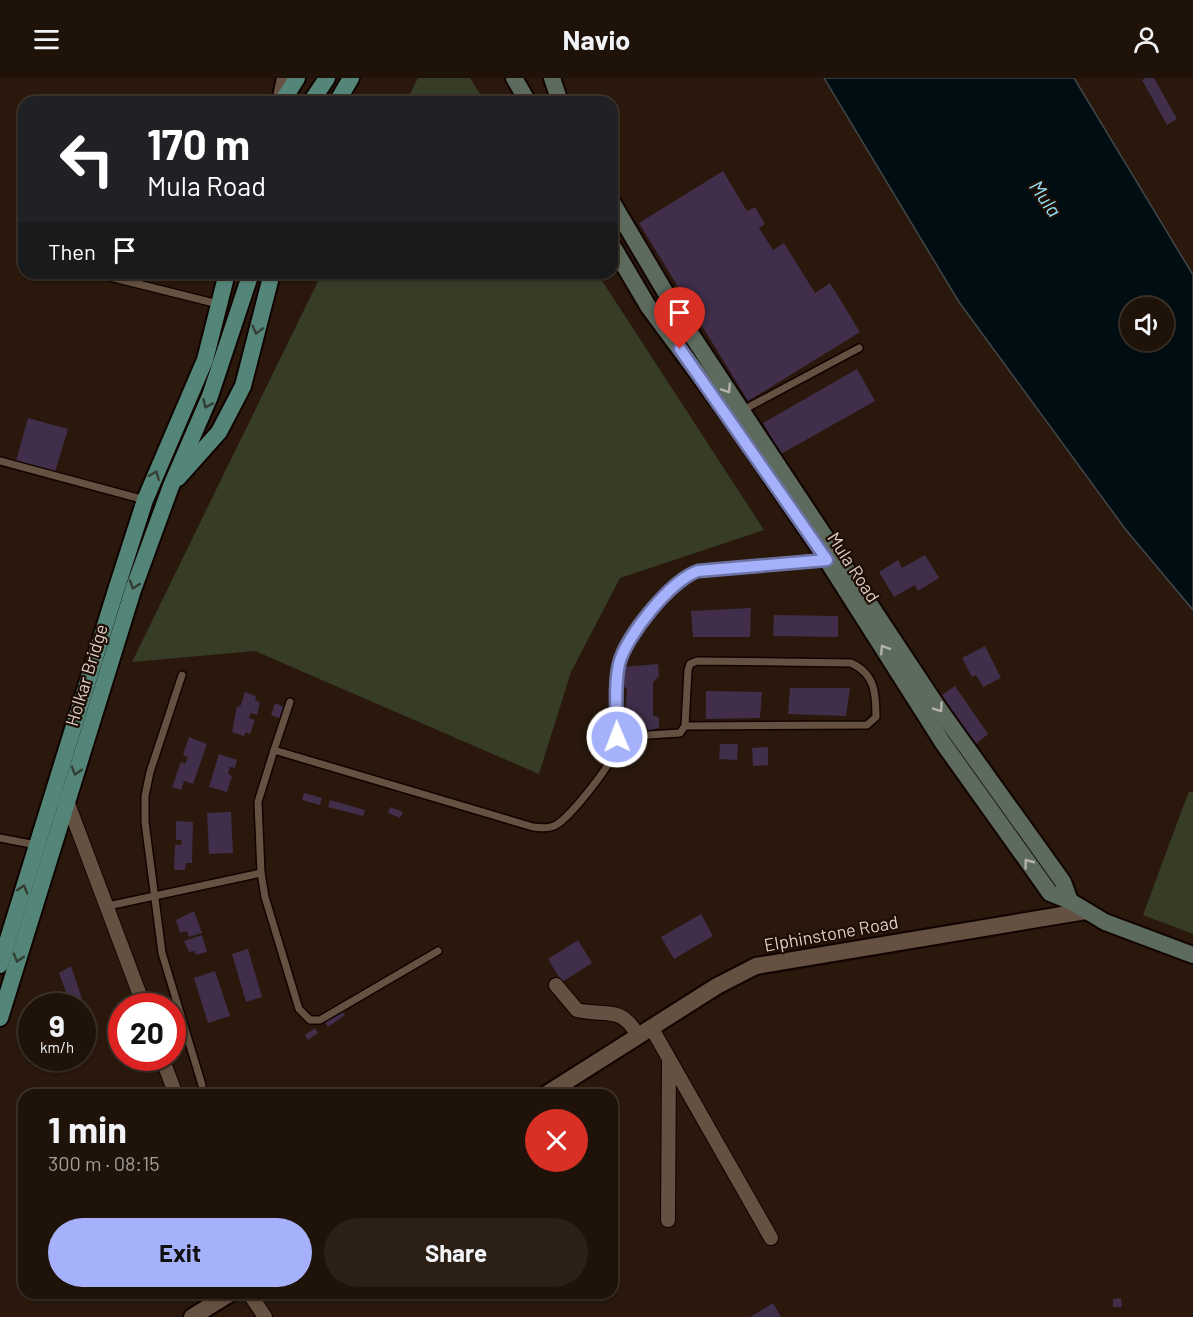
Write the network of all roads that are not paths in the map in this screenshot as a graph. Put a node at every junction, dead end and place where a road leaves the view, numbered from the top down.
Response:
1 (285, 78) edge
2 (297, 78) edge
3 (327, 78) edge
4 (351, 78) edge
5 (514, 78) edge
6 (552, 78) edge
7 (282, 96) edge
8 (285, 96) edge
9 (315, 96) edge
10 (340, 96) edge
11 (524, 96) edge
12 (558, 96) edge
13 (618, 212) edge
14 (618, 255) edge
15 (118, 279) edge
16 (225, 279) edge
17 (249, 279) edge
18 (270, 279) edge
19 (218, 304) junction
20 (683, 321) junction
21 (667, 331) junction
22 (859, 348) dead end
23 (736, 414) junction
24 (0, 461) edge
25 (171, 486) junction
26 (145, 500) junction
27 (834, 558) junction
28 (183, 675) dead end
29 (912, 681) junction
30 (290, 702) dead end
31 (685, 726) junction
32 (617, 737) junction
33 (274, 750) junction
34 (977, 761) junction
35 (962, 771) junction
36 (59, 798) junction
37 (0, 838) edge
38 (36, 845) junction
39 (261, 873) junction
40 (152, 895) junction
41 (1070, 901) junction
42 (108, 906) junction
43 (1086, 911) junction
44 (438, 951) dead end
45 (1193, 955) edge
46 (0, 965) edge
47 (556, 985) dead end
48 (139, 993) edge
49 (0, 1018) edge
50 (645, 1032) junction
51 (669, 1058) junction
52 (167, 1071) edge
53 (202, 1085) dead end
54 (174, 1089) edge
55 (554, 1089) edge
56 (668, 1220) dead end
57 (771, 1238) dead end
58 (222, 1299) edge
59 (253, 1299) edge
60 (196, 1316) edge
61 (265, 1317) edge

1 - 7 street
2 - 8 main road
3 - 9 main road
4 - 10 main road
5 - 11 main road
6 - 12 main road
13 - 20 main road, Mula Road
14 - 21 main road, Mula Road
15 - 19 lane
16 - 19 main road
17 -> 25 main road, Holkar Bridge
18 -> 25 main road
26 -> 19 main road
20 - 21 main road
20 -> 23 main road, Mula Road
21 - 23 main road, Mula Road
22 - 23 lane
23 - 27 main road, Mula Road
24 - 26 lane
25 -> 36 main road, Holkar Bridge
26 - 36 main road
27 - 29 main road, Mula Road
27 - 32 lane
28 - 40 lane
29 -> 34 main road, Mula Road
29 - 35 main road, Mula Road
30 - 33 lane
31 - 31 lane
31 - 32 lane
32 - 33 lane
33 - 39 lane
34 - 35 main road
34 - 41 main road, Mula Road
41 -> 35 main road, Mula Road
36 - 38 main road
36 - 42 street
36 -> 49 main road, Holkar Bridge
37 - 38 lane
46 -> 38 main road
39 - 40 lane
39 - 44 lane
40 - 42 lane
40 - 53 lane
41 - 43 main road, Mula Road
42 - 48 street
43 - 45 main road, Mula Road
43 - 50 street, Elphinstone Road
47 - 50 street
50 - 51 street
50 - 55 street, Elphinstone Road
51 - 56 street
51 - 57 street
52 - 54 street
58 - 60 street
59 - 61 street

